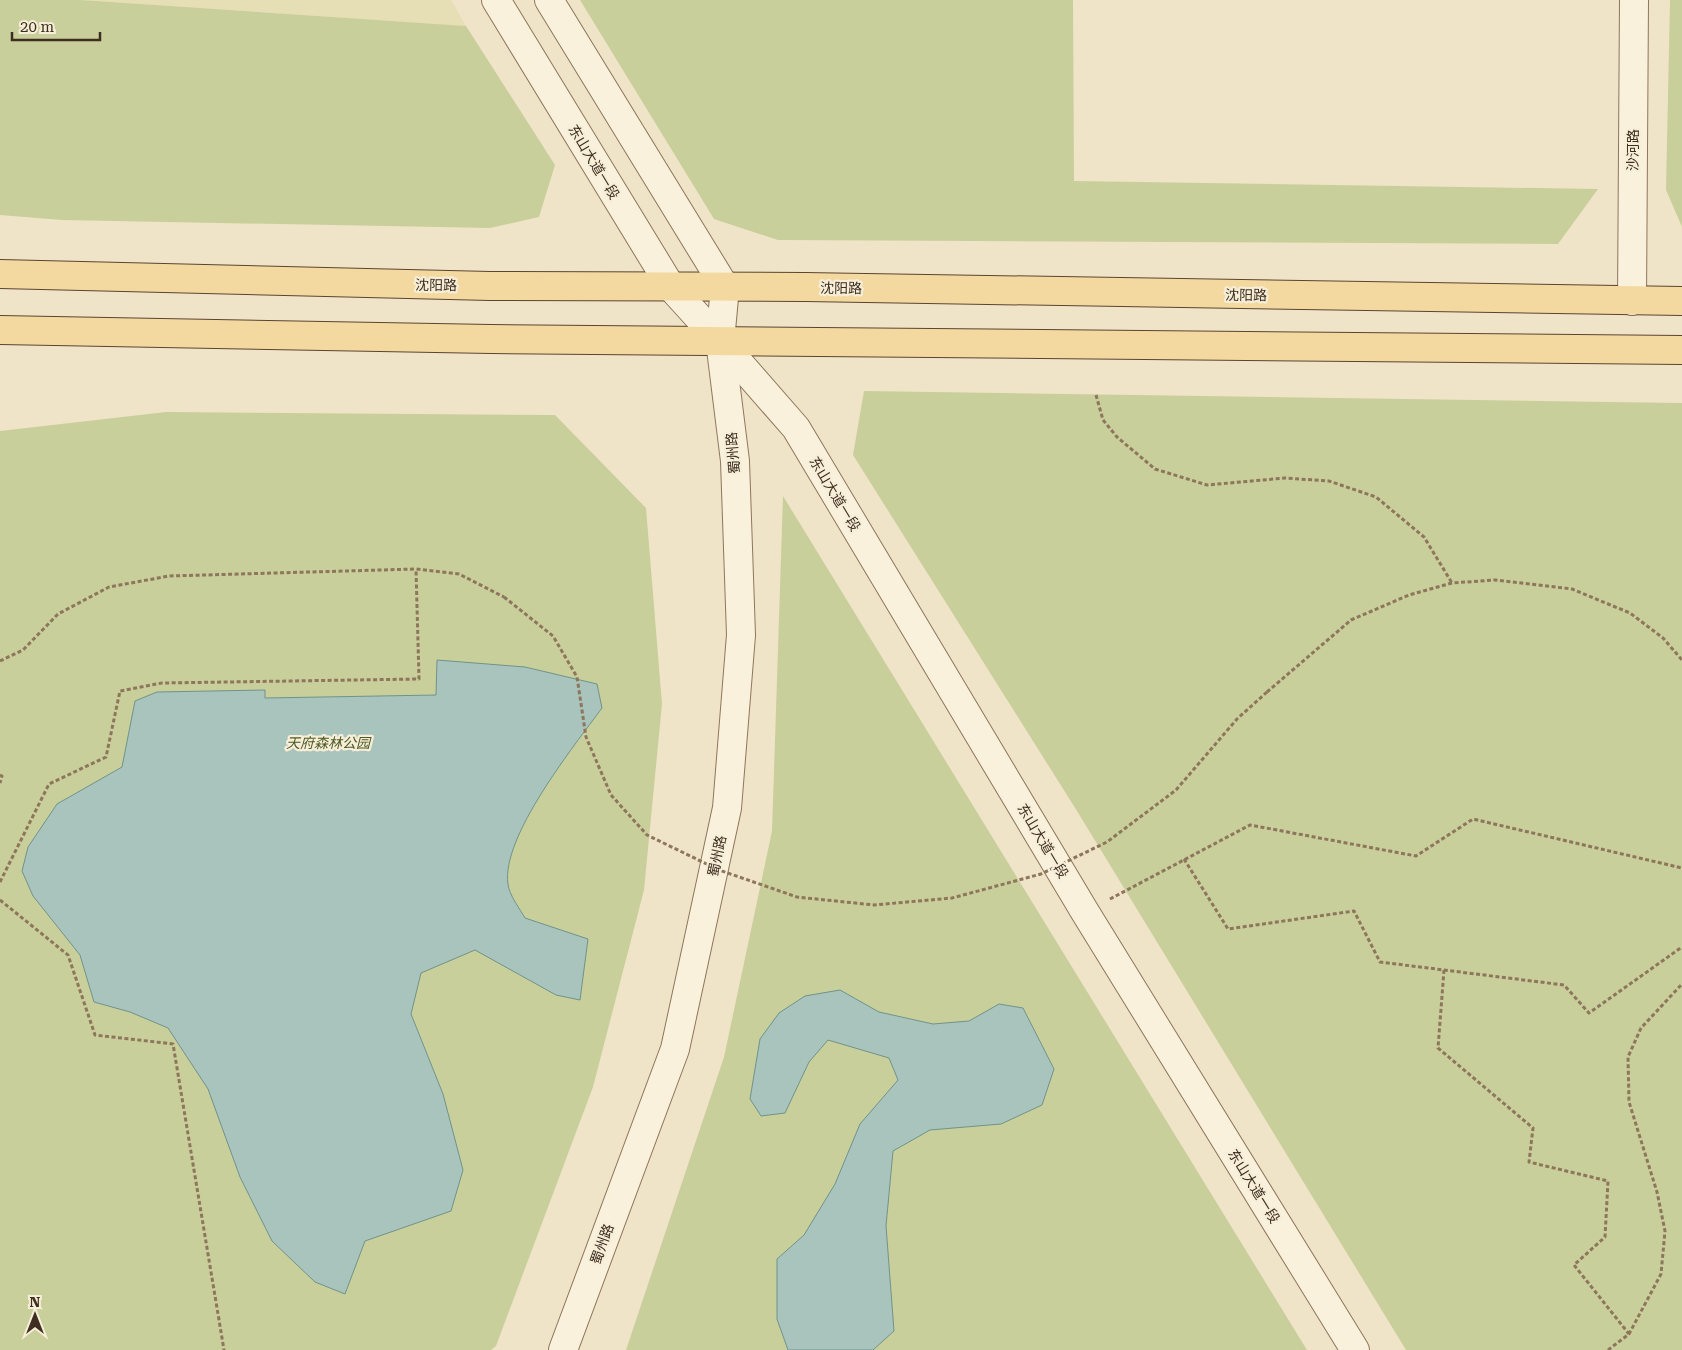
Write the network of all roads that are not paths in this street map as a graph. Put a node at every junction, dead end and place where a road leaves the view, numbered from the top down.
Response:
1 (496, 0) edge
2 (548, 0) edge
3 (1634, 0) edge
4 (0, 274) edge
5 (671, 287) junction
6 (726, 287) junction
7 (1632, 301) junction
8 (1682, 301) edge
9 (0, 330) edge
10 (720, 341) junction
11 (1682, 350) edge
12 (563, 1350) edge
13 (1355, 1350) edge

1 - 5 street, 东山大道一段
2 - 6 street
3 - 7 street, 沙河路
4 - 5 main road, 沈阳路
5 - 6 main road, 沈阳路
5 - 10 street, 东山大道一段
6 - 7 main road, 沈阳路
6 - 10 street
7 - 8 main road, 沈阳路
9 - 10 main road
10 - 11 main road
10 - 12 street, 蜀州路
10 - 13 street, 东山大道一段

